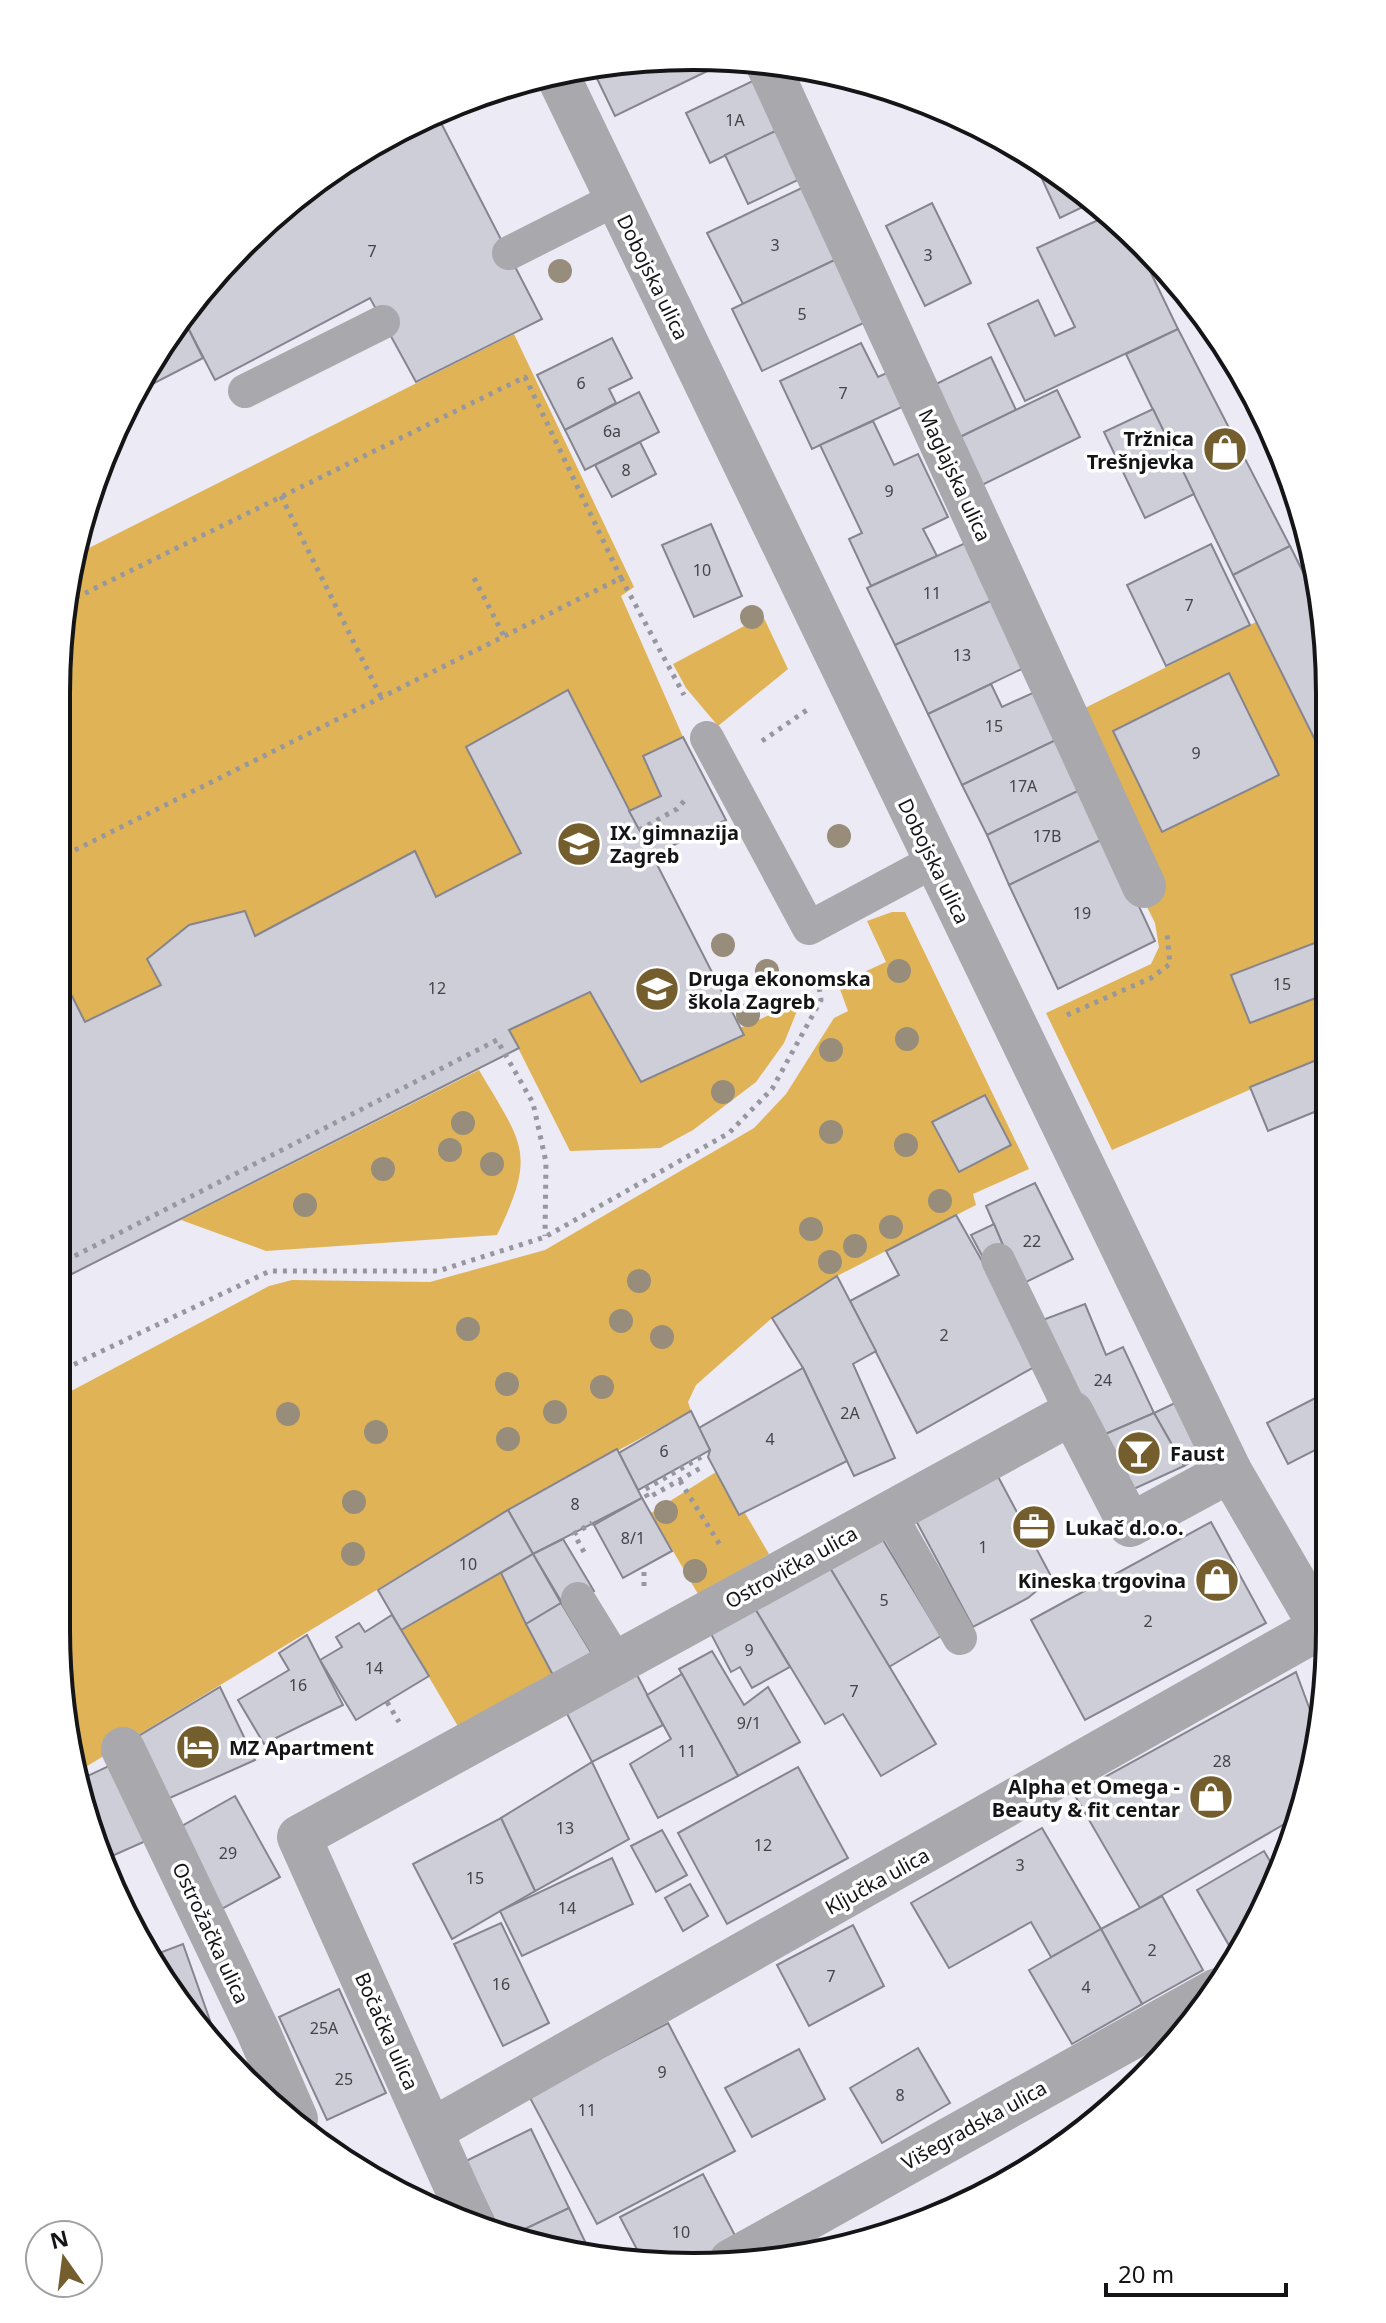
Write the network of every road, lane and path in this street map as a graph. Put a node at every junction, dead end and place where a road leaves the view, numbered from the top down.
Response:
1 (772, 75) edge
2 (562, 84) edge
3 (616, 199) junction
4 (509, 253) dead end
5 (383, 322) dead end
6 (245, 391) dead end
7 (281, 496) junction
8 (474, 578) dead end
9 (621, 578) junction
10 (78, 597) edge
11 (504, 636) junction
12 (381, 697) junction
13 (707, 738) joint
14 (70, 852) edge
15 (934, 861) junction
16 (1144, 886) joint
17 (809, 928) junction
18 (1065, 1016) dead end
19 (545, 1237) junction
20 (70, 1258) edge
21 (998, 1260) dead end
22 (70, 1366) edge
23 (1072, 1413) junction
24 (701, 1457) dead end
25 (704, 1466) dead end
26 (1230, 1471) junction
27 (680, 1481) junction
28 (889, 1513) junction
29 (644, 1567) dead end
30 (644, 1590) dead end
31 (748, 1590) junction
32 (578, 1599) dead end
33 (1316, 1621) edge
34 (960, 1638) dead end
35 (1316, 1640) edge
36 (616, 1661) junction
37 (123, 1749) dead end
38 (299, 1837) joint
39 (1190, 2005) edge
40 (289, 2103) edge
41 (432, 2130) junction
42 (467, 2210) edge
43 (750, 2250) edge

1 - 16 street, Maglajska ulica
2 - 3 street, Dobojska ulica
3 - 4 lane
3 - 15 street, Dobojska ulica
5 - 6 lane
7 - 9 path
7 - 10 path
7 - 12 path
8 - 11 path
9 - 11 path
9 - 13 path
11 - 12 path
12 - 14 path
13 - 17 lane
15 - 17 lane
15 - 26 street, Dobojska ulica
16 - 18 path
17 - 19 path
19 - 20 path
19 - 22 path
21 - 23 lane
23 - 26 street
23 - 28 street, Ostrovička ulica
24 - 27 path
25 - 27 path
26 - 33 street, Dobojska ulica
27 - 31 path
28 - 31 street, Ostrovička ulica
28 - 34 lane
29 - 30 path
31 - 36 street, Ostrovička ulica
32 - 36 lane
35 - 41 street, Ključka ulica
36 - 38 street, Ostrovička ulica
37 - 40 street, Ostrožačka ulica
38 - 41 street, Bočačka ulica
39 - 43 street, Višegradska ulica
41 - 42 street, Bočačka ulica

